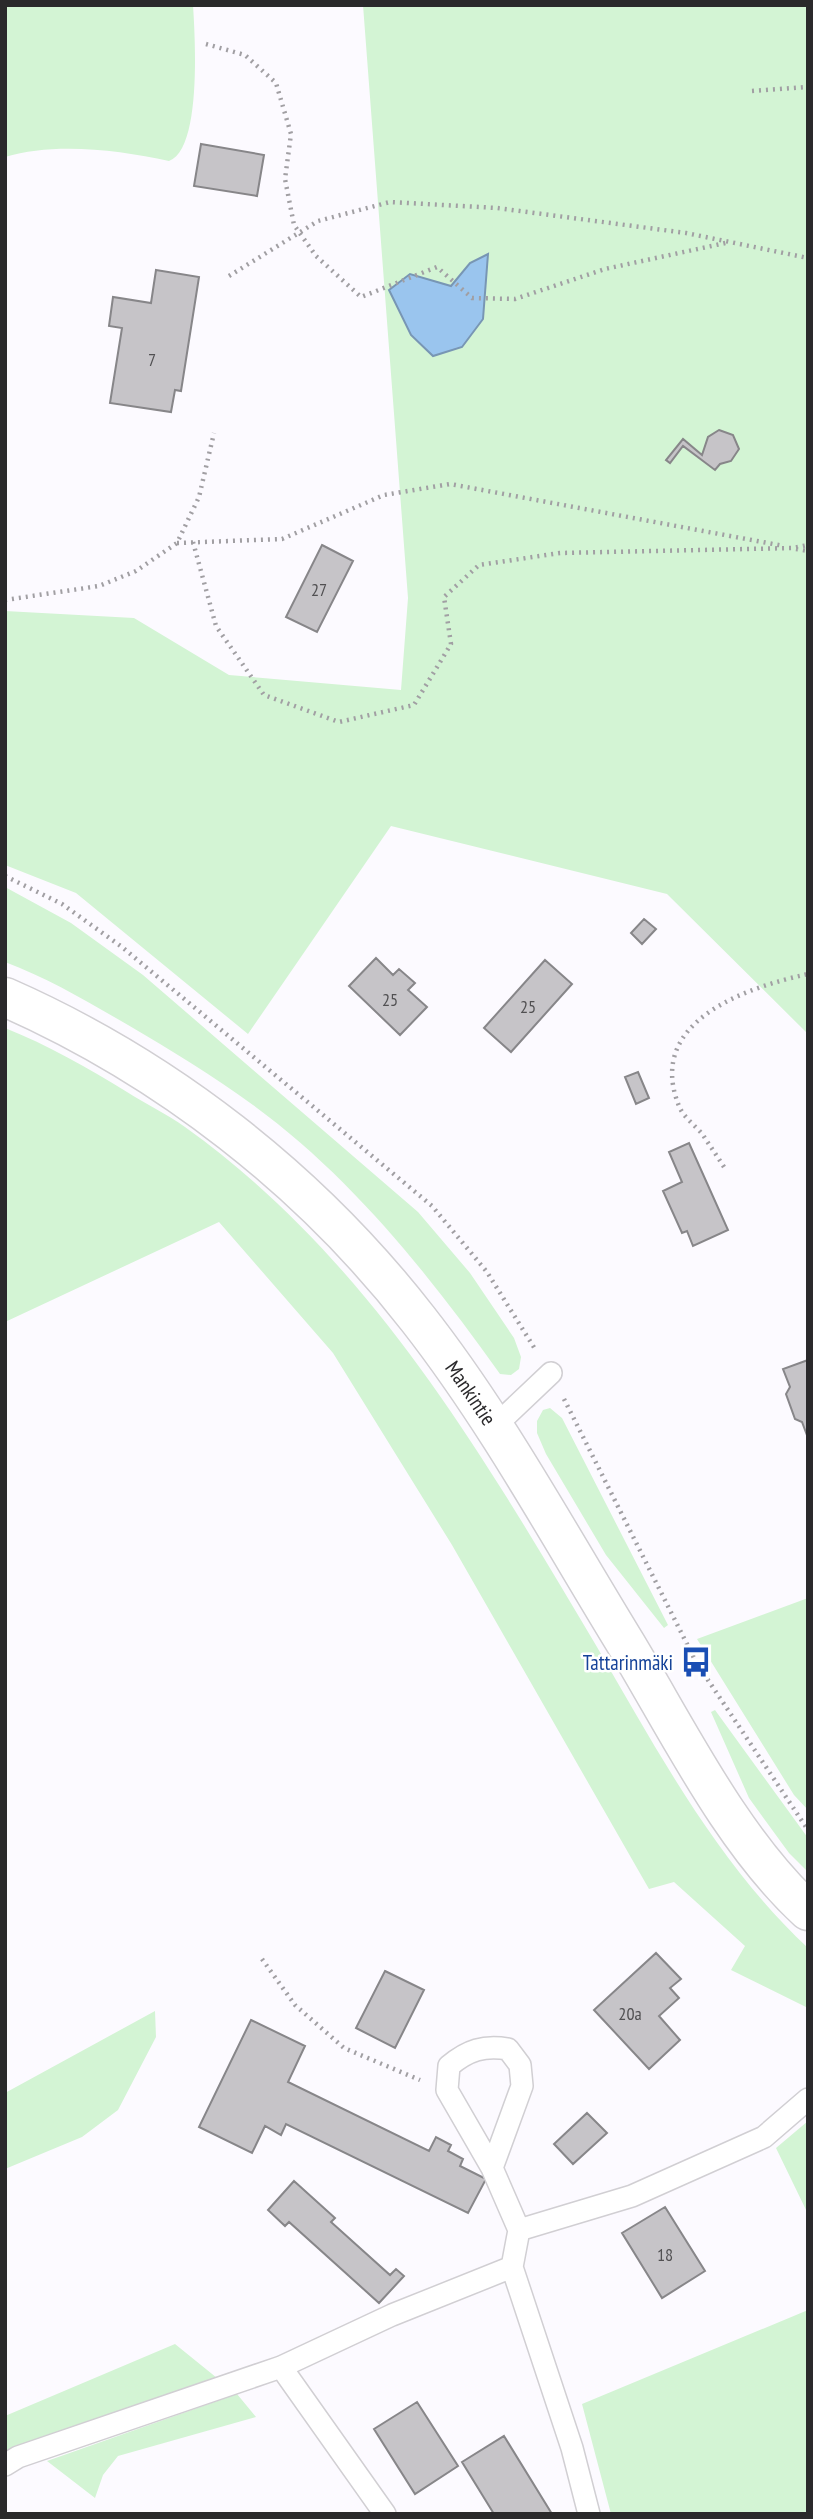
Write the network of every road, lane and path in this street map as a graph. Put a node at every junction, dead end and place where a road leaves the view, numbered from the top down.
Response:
1 (206, 44) dead end
2 (808, 87) edge
3 (752, 91) dead end
4 (300, 232) junction
5 (730, 242) junction
6 (808, 258) edge
7 (229, 276) dead end
8 (214, 432) dead end
9 (193, 542) junction
10 (177, 543) junction
11 (808, 545) edge
12 (793, 548) junction
13 (808, 551) edge
14 (5, 600) edge
15 (5, 876) edge
16 (808, 974) edge
17 (5, 997) edge
18 (724, 1167) dead end
19 (551, 1373) junction
20 (494, 1427) junction
21 (808, 1830) edge
22 (808, 1911) edge
23 (262, 1959) dead end
24 (447, 2090) junction
25 (808, 2099) edge
26 (492, 2168) junction
27 (519, 2230) junction
28 (512, 2267) junction
29 (281, 2367) junction
30 (5, 2465) edge
31 (385, 2514) edge
32 (589, 2514) edge

1 - 4 path
2 - 3 path
4 - 5 path
4 - 5 path
4 - 7 path
5 - 6 path
8 - 10 path
9 - 10 path
9 - 12 path
9 - 12 path
10 - 14 path
11 - 12 path
12 - 13 path
15 - 19 path
16 - 18 path
17 - 20 street, Mankintie
19 - 20 lane
19 - 21 path
20 - 22 street, Mankintie
23 - 24 path
24 - 26 lane
24 - 26 lane
25 - 27 lane
26 - 27 lane
27 - 28 lane
28 - 29 lane
28 - 32 lane
29 - 30 lane
29 - 31 lane

